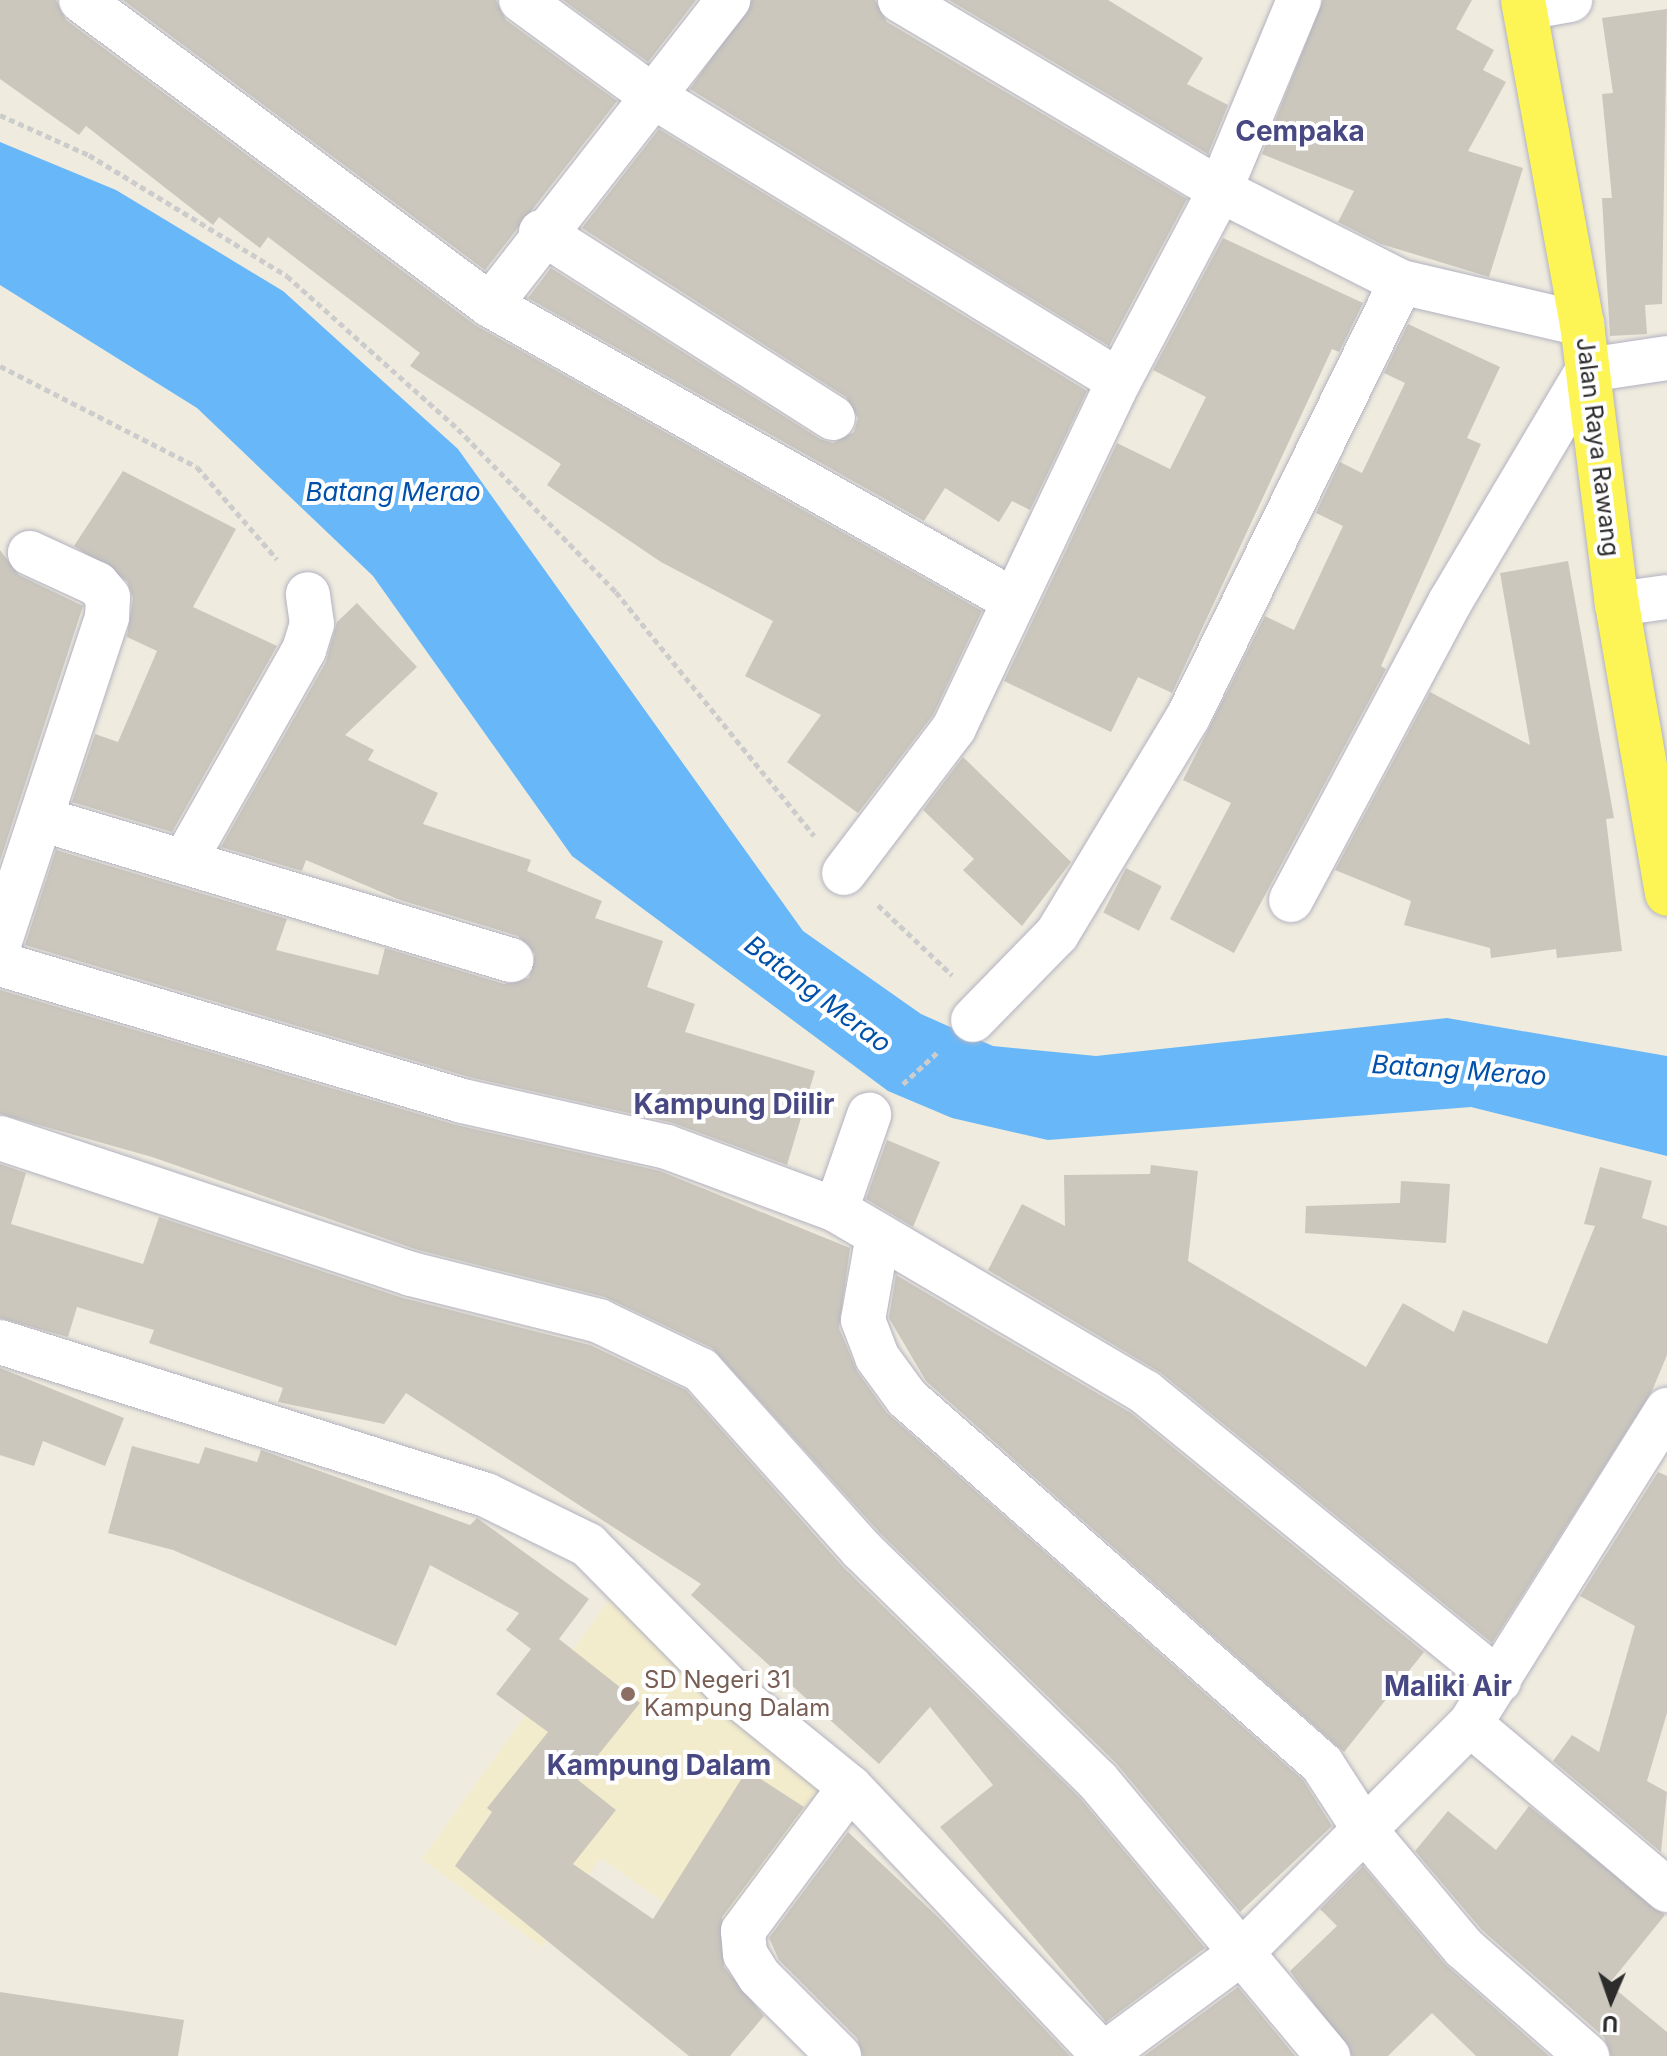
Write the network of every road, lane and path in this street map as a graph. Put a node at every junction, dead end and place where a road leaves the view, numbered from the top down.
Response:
1 (81, 0) edge
2 (521, 0) edge
3 (728, 0) edge
4 (900, 0) edge
5 (1299, 0) edge
6 (1570, 0) edge
7 (1524, 4) edge
8 (651, 95) junction
9 (0, 115) edge
10 (1220, 190) junction
11 (541, 232) junction
12 (1401, 282) junction
13 (490, 305) junction
14 (1582, 324) junction
15 (1667, 358) edge
16 (0, 366) edge
17 (1588, 370) junction
18 (1119, 381) junction
19 (833, 418) dead end
20 (30, 553) dead end
21 (308, 594) joint
22 (1667, 597) edge
23 (1011, 599) junction
24 (1617, 604) junction
25 (44, 820) junction
26 (184, 862) junction
27 (844, 873) junction
28 (1667, 894) edge
29 (1291, 900) dead end
30 (0, 941) edge
31 (511, 960) dead end
32 (0, 964) edge
33 (1007, 988) junction
34 (973, 1020) joint
35 (869, 1115) joint
36 (0, 1138) edge
37 (836, 1210) junction
38 (878, 1235) junction
39 (0, 1342) edge
40 (1667, 1410) edge
41 (1499, 1681) junction
42 (1470, 1724) junction
43 (850, 1787) junction
44 (1364, 1829) junction
45 (1667, 1890) edge
46 (1240, 1954) junction
47 (1104, 2055) edge
48 (839, 2056) edge
49 (1328, 2056) edge
50 (1587, 2056) edge

1 - 13 street
2 - 8 street
3 - 8 street
4 - 10 street
5 - 10 street
6 - 7 street
7 - 14 main road, Jalan Raya Rawang
8 - 11 street
8 - 18 street
9 - 27 path
10 - 12 street
10 - 18 street
11 - 13 street
11 - 19 street
12 - 14 street
12 - 33 street
13 - 23 street
14 - 17 main road, Jalan Raya Rawang
15 - 17 street
16 - 21 path
17 - 24 main road, Jalan Raya Rawang
17 - 29 street
18 - 23 street
20 - 25 street
21 - 26 street
22 - 24 street
23 - 27 street
24 - 28 main road, Jalan Raya Rawang
25 - 26 street
25 - 30 street
26 - 31 street
27 - 33 path
32 - 37 street
33 - 34 street
34 - 35 path
35 - 37 street
36 - 46 street
37 - 38 street
38 - 41 street
38 - 44 street
39 - 43 street
40 - 41 street
41 - 42 street
42 - 44 street
42 - 45 street
43 - 47 street
43 - 48 street
44 - 46 street
44 - 50 street
46 - 47 street
46 - 49 street

